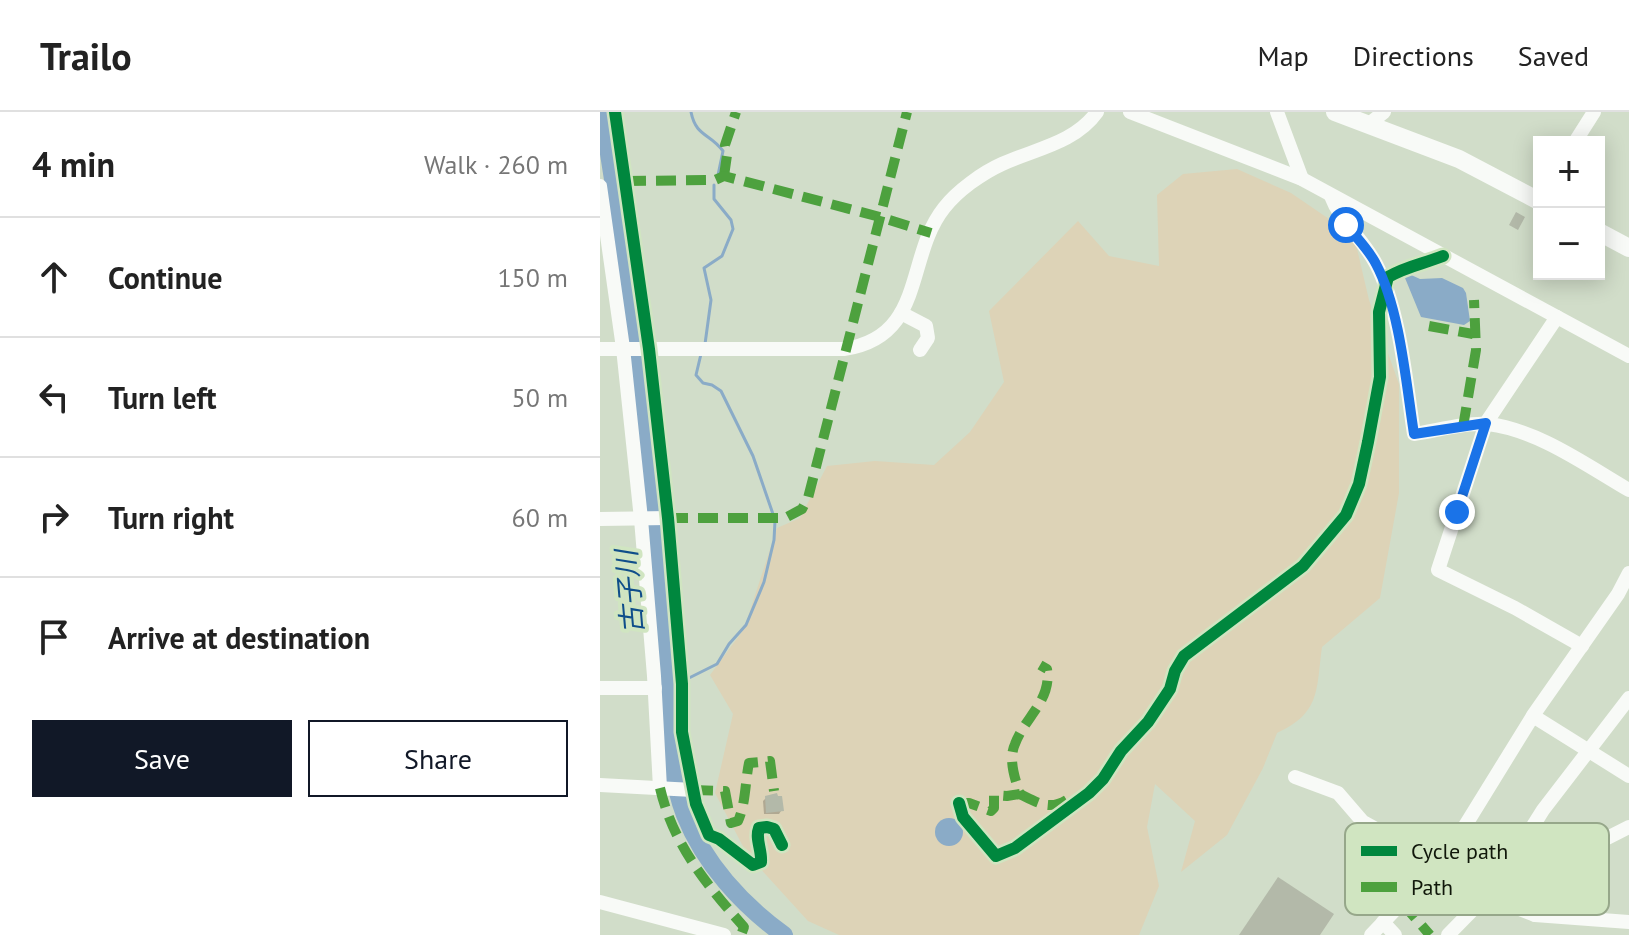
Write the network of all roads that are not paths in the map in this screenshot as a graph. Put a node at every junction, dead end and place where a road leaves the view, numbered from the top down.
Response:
1 (615, 112) edge
2 (1097, 112) edge
3 (1130, 112) edge
4 (1277, 112) edge
5 (1335, 112) edge
6 (1384, 112) edge
7 (1594, 112) edge
8 (1369, 124) junction
9 (1579, 136) edge
10 (1302, 179) junction
11 (626, 181) junction
12 (600, 183) edge
13 (1331, 196) junction
14 (1533, 197) edge
15 (1605, 235) edge
16 (1629, 248) edge
17 (1443, 256) junction
18 (1385, 289) junction
19 (901, 313) junction
20 (1557, 317) junction
21 (623, 348) junction
22 (600, 349) edge
23 (647, 349) junction
24 (920, 350) dead end
25 (1629, 356) edge
26 (1486, 423) junction
27 (1629, 490) edge
28 (668, 518) junction
29 (600, 519) edge
30 (641, 519) junction
31 (1629, 573) edge
32 (1582, 646) junction
33 (600, 688) edge
34 (655, 688) junction
35 (1629, 698) edge
36 (1533, 716) junction
37 (1589, 751) junction
38 (1629, 776) edge
39 (1295, 777) dead end
40 (600, 785) edge
41 (662, 788) junction
42 (693, 790) junction
43 (959, 803) dead end
44 (1365, 823) edge
45 (1467, 823) edge
46 (1535, 823) edge
47 (1629, 827) edge
48 (1609, 837) edge
49 (782, 845) dead end
50 (600, 902) edge
51 (1390, 915) edge
52 (1468, 915) edge
53 (1535, 915) edge
54 (1383, 922) junction
55 (1629, 922) edge
56 (724, 935) edge
57 (1371, 935) edge
58 (1395, 935) edge
59 (1448, 935) edge

1 - 11 street
2 - 19 street
3 - 10 street
4 - 10 street
5 - 8 main road
6 - 8 street
7 - 9 street
8 - 14 main road
10 - 13 street
11 - 12 street
11 - 23 street
12 - 21 street
13 - 17 street
13 - 18 street
15 - 16 main road
17 - 18 street
17 - 20 street
18 - 26 street
18 - 43 street
19 - 23 street
19 - 24 street
20 - 25 street
20 - 26 street
21 - 22 street
21 - 23 street
21 - 30 street
23 - 28 street
26 - 27 street
26 - 32 street
28 - 30 street
28 - 42 street
29 - 30 street
30 - 34 street
31 - 32 street
32 - 36 street
33 - 34 street
34 - 41 street
35 - 37 street
36 - 37 street
36 - 45 street
37 - 38 street
37 - 46 street
39 - 44 street
40 - 41 street
41 - 42 street
42 - 49 street
47 - 48 street
50 - 56 street
51 - 54 street
52 - 59 street
53 - 55 street
54 - 57 street
54 - 58 street

